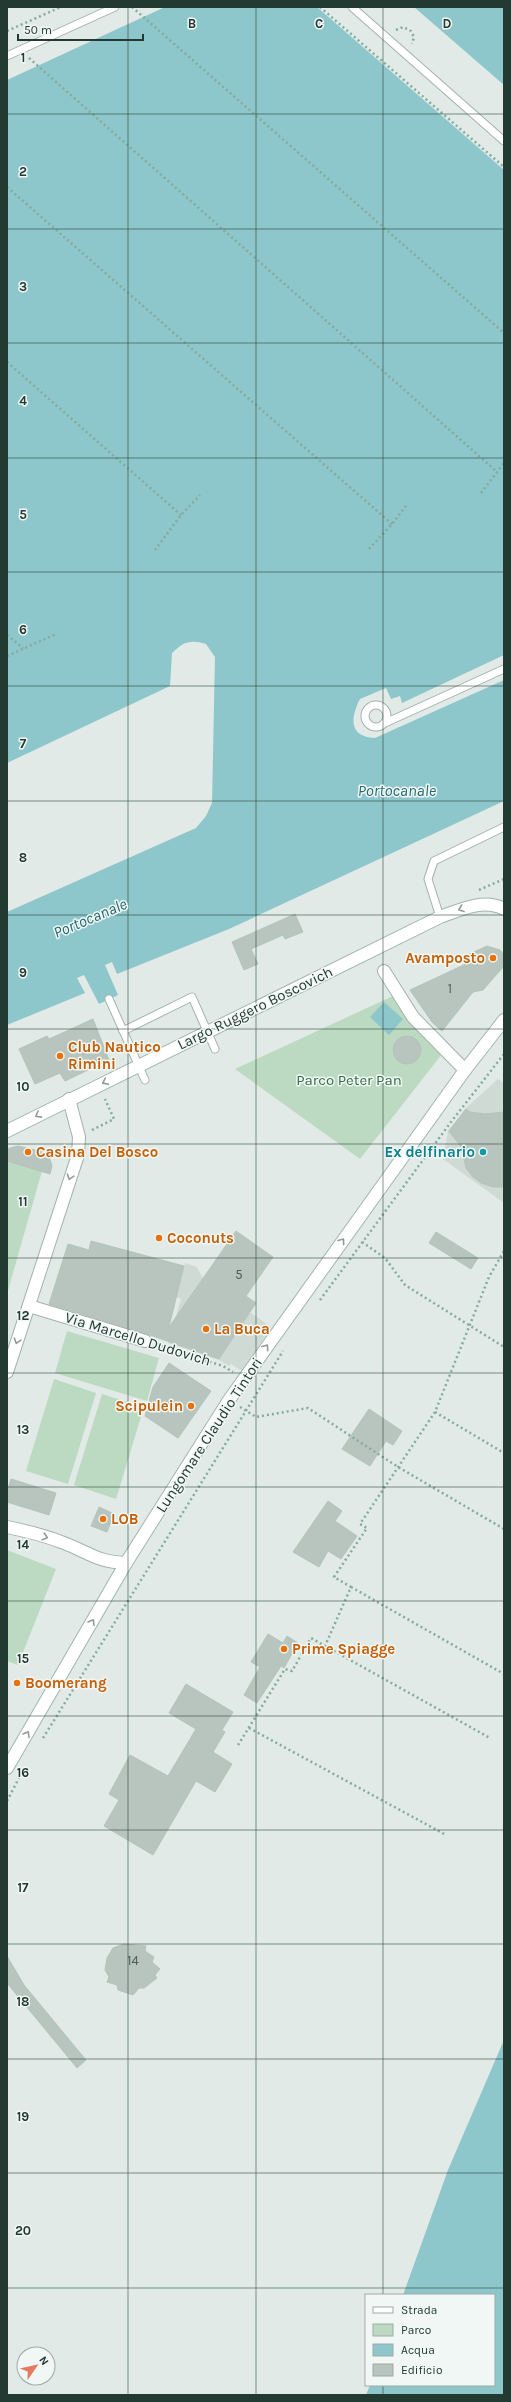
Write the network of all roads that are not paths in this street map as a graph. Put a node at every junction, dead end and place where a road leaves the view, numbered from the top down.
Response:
1 (115, 7) edge
2 (352, 7) edge
3 (7, 56) edge
4 (504, 140) edge
5 (504, 669) edge
6 (385, 723) dead end
7 (504, 826) edge
8 (504, 909) edge
9 (440, 917) junction
10 (384, 971) dead end
11 (109, 999) dead end
12 (504, 1020) edge
13 (123, 1031) junction
14 (206, 1031) junction
15 (214, 1048) dead end
16 (140, 1067) junction
17 (465, 1070) junction
18 (146, 1080) dead end
19 (69, 1099) junction
20 (7, 1131) edge
21 (29, 1306) junction
22 (145, 1341) road end
23 (7, 1372) edge
24 (7, 1527) edge
25 (126, 1562) junction
26 (7, 1768) edge

1 - 3 lane
2 - 4 lane
5 - 6 lane
7 - 9 lane
8 -> 9 street, Largo Ruggero Boscovich
9 - 14 street, Largo Ruggero Boscovich
10 - 17 street
11 - 13 lane
12 - 17 street, Lungomare Claudio Tintori
13 - 14 lane
13 - 16 lane
14 - 15 lane
14 - 16 street, Largo Ruggero Boscovich
16 - 18 lane
16 -> 19 street, Largo Ruggero Boscovich
25 -> 17 street, Lungomare Claudio Tintori
19 -> 20 street, Largo Ruggero Boscovich
19 -> 21 street
21 - 22 street, Via Marcello Dudovich
21 -> 23 street
24 -> 25 street
26 -> 25 street, Lungomare Claudio Tintori

